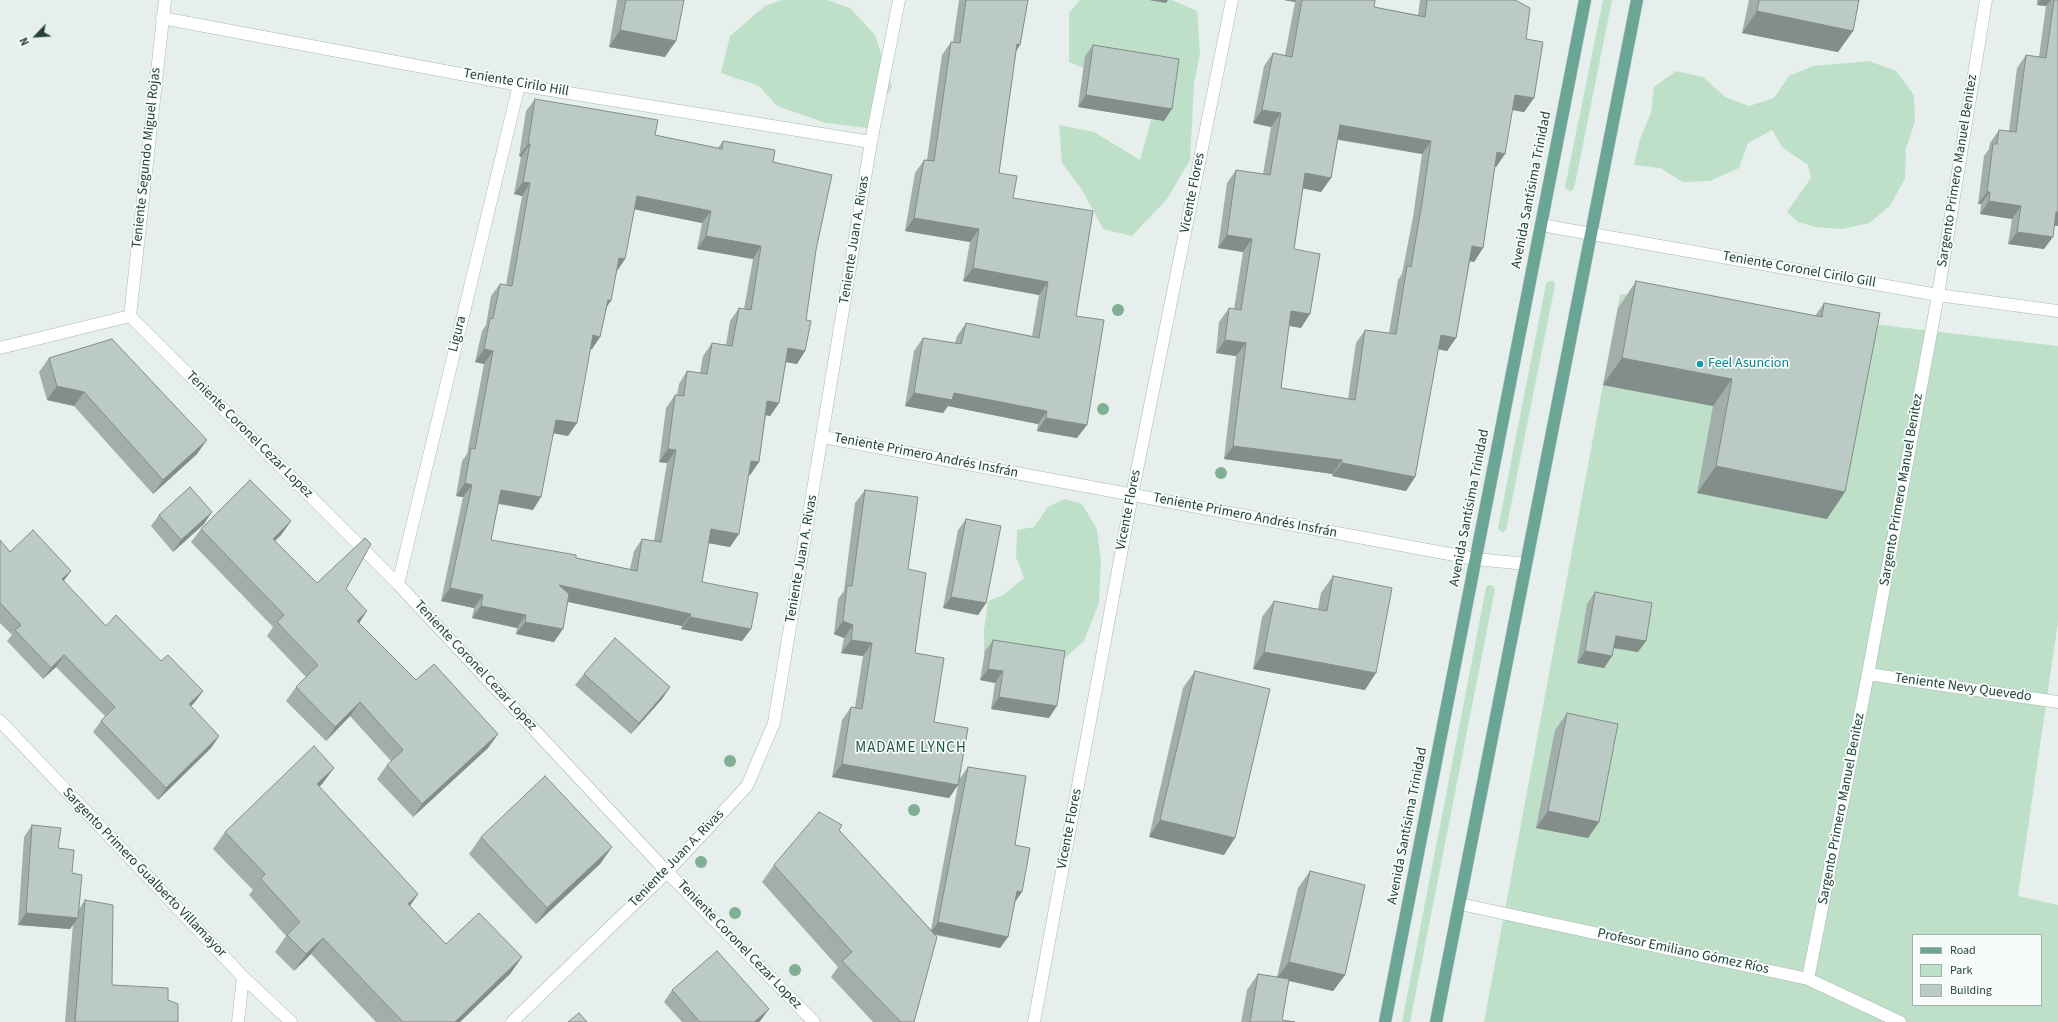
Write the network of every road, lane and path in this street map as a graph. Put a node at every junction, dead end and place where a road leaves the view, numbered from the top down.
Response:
1 (165, 0) edge
2 (899, 0) edge
3 (1232, 0) edge
4 (1585, 0) edge
5 (1637, 0) edge
6 (1986, 0) edge
7 (162, 18) junction
8 (519, 84) junction
9 (871, 142) junction
10 (1541, 225) junction
11 (1590, 233) junction
12 (1938, 295) junction
13 (2058, 311) edge
14 (130, 316) junction
15 (0, 348) edge
16 (823, 437) junction
17 (1132, 495) junction
18 (1476, 559) junction
19 (1526, 564) junction
20 (398, 584) junction
21 (1868, 674) junction
22 (2058, 702) edge
23 (0, 721) edge
24 (667, 872) junction
25 (1460, 904) junction
26 (243, 977) junction
27 (1808, 979) junction
28 (238, 1022) edge
29 (291, 1022) edge
30 (512, 1022) edge
31 (814, 1022) edge
32 (1034, 1022) edge
33 (1385, 1022) edge
34 (1436, 1022) edge
35 (1900, 1022) edge

1 - 7 street, Teniente Segundo Miguel Rojas
2 - 9 street, Teniente Juan A. Rivas
3 - 17 street, Vicente Flores
4 - 10 main road, Avenida Santísima Trinidad
5 - 11 main road
6 - 12 street, Sargento Primero Manuel Benitez
7 - 8 street, Teniente Cirilo Hill
7 - 14 street, Teniente Segundo Miguel Rojas
8 - 9 street, Teniente Cirilo Hill
8 - 20 street, Ligura
9 - 16 street, Teniente Juan A. Rivas
10 - 11 street, Teniente Coronel Cirilo Gill
10 - 18 main road, Avenida Santísima Trinidad
11 - 12 street, Teniente Coronel Cirilo Gill
11 - 19 main road
12 - 13 street, Teniente Coronel Cirilo Gill
12 - 21 street, Sargento Primero Manuel Benitez
14 - 15 street
14 - 20 street, Teniente Coronel Cezar Lopez
16 - 17 street, Teniente Primero Andrés Insfrán
16 - 24 street, Teniente Juan A. Rivas
17 - 18 street, Teniente Primero Andrés Insfrán
17 - 32 street, Vicente Flores
18 - 19 street, Teniente Primero Andrés Insfrán
18 - 33 main road, Avenida Santísima Trinidad
19 - 25 main road
20 - 24 street, Teniente Coronel Cezar Lopez
21 - 22 street, Teniente Nevy Quevedo
21 - 27 street, Sargento Primero Manuel Benitez
23 - 26 street, Sargento Primero Gualberto Villamayor
24 - 30 street, Teniente Juan A. Rivas
24 - 31 street, Teniente Coronel Cezar Lopez
25 - 27 street, Profesor Emiliano Gómez Ríos
25 - 34 main road
26 - 28 street
26 - 29 street, Sargento Primero Gualberto Villamayor
27 - 35 street, Profesor Emiliano Gómez Ríos

